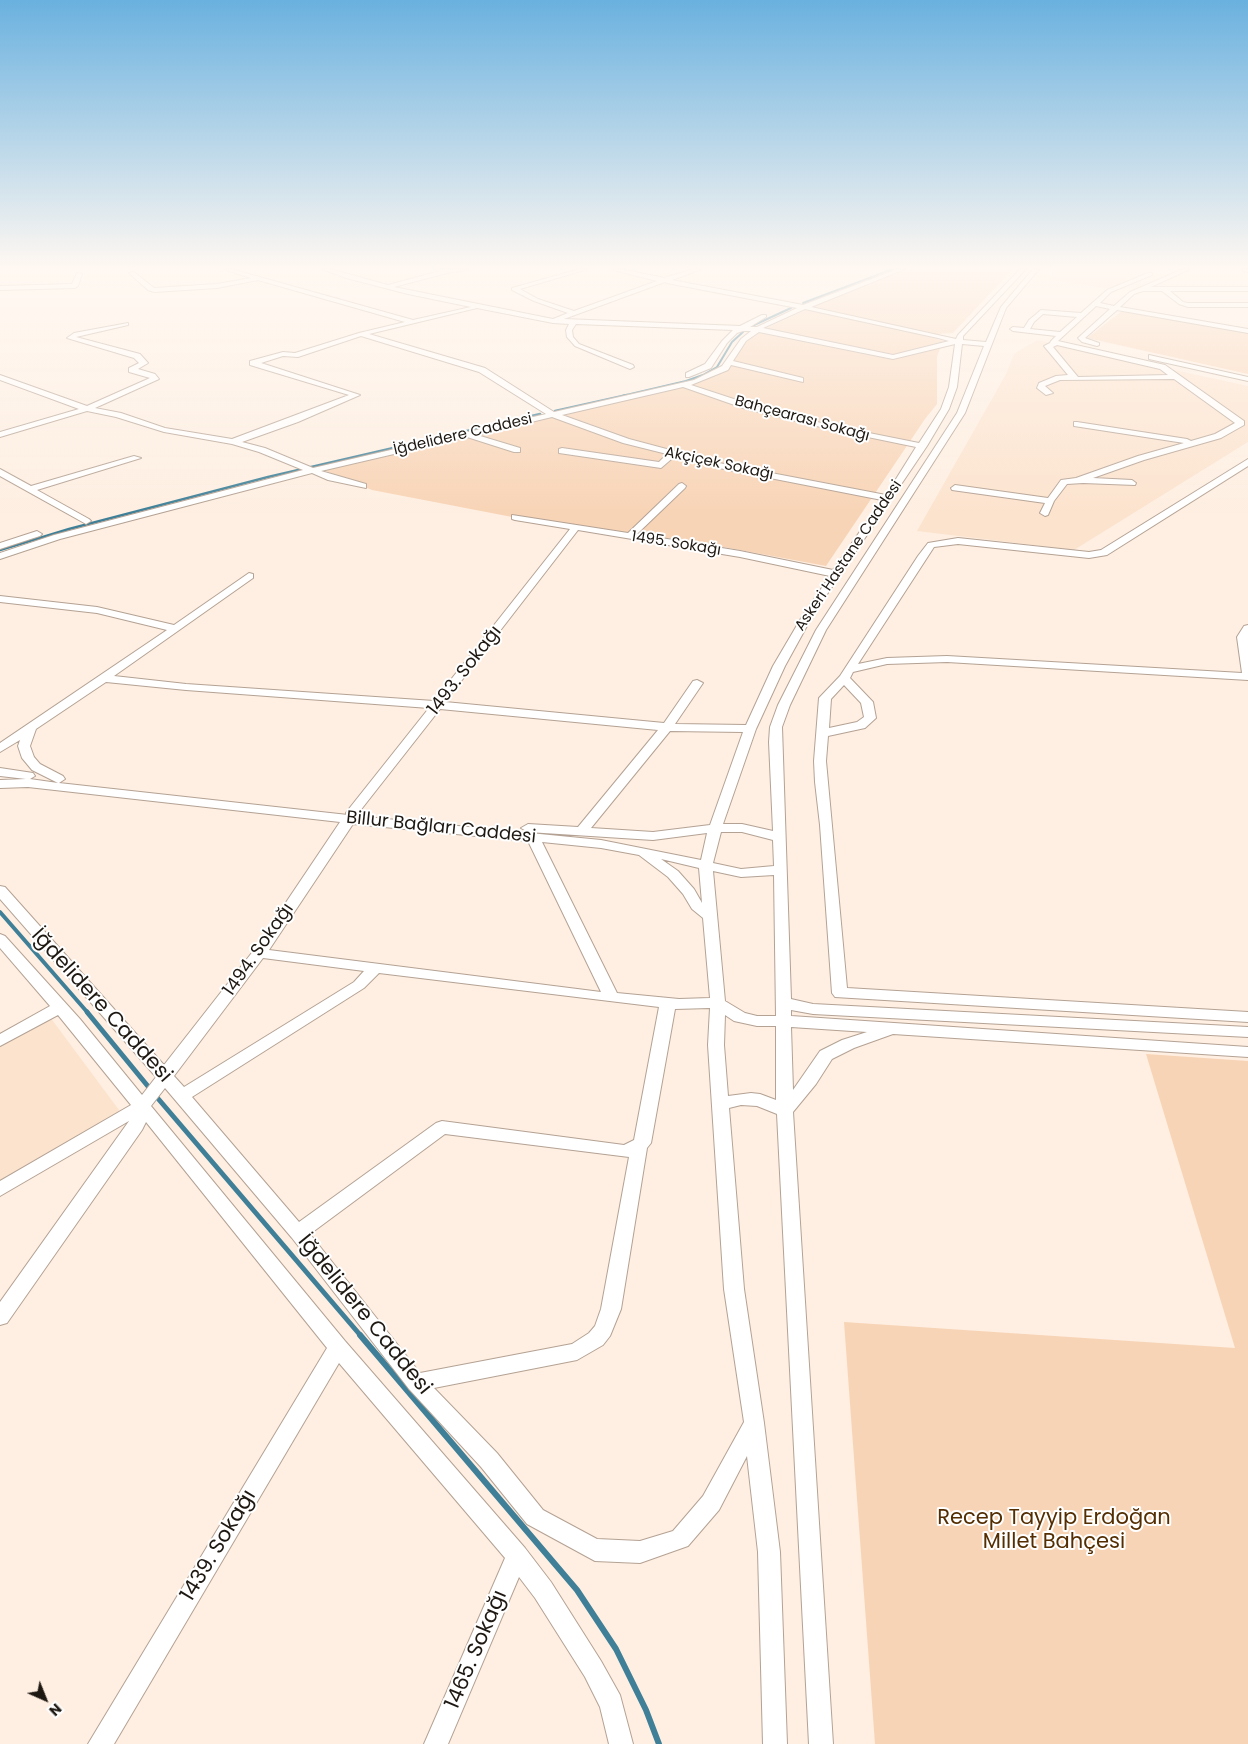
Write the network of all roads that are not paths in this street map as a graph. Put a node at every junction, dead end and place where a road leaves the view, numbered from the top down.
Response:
1 (116, 350) edge
2 (309, 350) edge
3 (416, 350) edge
4 (590, 350) edge
5 (719, 350) edge
6 (736, 350) edge
7 (861, 350) edge
8 (919, 350) edge
9 (957, 350) edge
10 (985, 350) edge
11 (1052, 350) edge
12 (1059, 350) edge
13 (1087, 350) edge
14 (1130, 350) edge
15 (729, 362) junction
16 (630, 367) dead end
17 (0, 377) edge
18 (1074, 377) junction
19 (1176, 377) junction
20 (1248, 378) edge
21 (1084, 379) junction
22 (800, 380) dead end
23 (683, 385) junction
24 (1048, 393) dead end
25 (87, 409) junction
26 (543, 410) junction
27 (553, 415) junction
28 (1122, 423) dead end
29 (1077, 424) dead end
30 (0, 435) edge
31 (468, 435) junction
32 (233, 442) junction
33 (1197, 442) junction
34 (923, 446) junction
35 (517, 450) dead end
36 (562, 451) dead end
37 (672, 454) junction
38 (138, 458) dead end
39 (1248, 462) edge
40 (299, 465) junction
41 (313, 470) junction
42 (0, 472) edge
43 (1079, 480) junction
44 (1132, 484) dead end
45 (363, 486) dead end
46 (682, 486) dead end
47 (955, 488) dead end
48 (30, 489) junction
49 (888, 498) junction
50 (1050, 501) junction
51 (1045, 513) dead end
52 (515, 517) dead end
53 (86, 520) junction
54 (576, 528) junction
55 (630, 536) junction
56 (0, 546) edge
57 (0, 556) edge
58 (836, 574) junction
59 (249, 576) dead end
60 (0, 599) edge
61 (1248, 628) edge
62 (176, 629) junction
63 (1247, 662) edge
64 (846, 674) junction
65 (1248, 677) edge
66 (102, 678) junction
67 (697, 683) dead end
68 (437, 705) junction
69 (31, 726) junction
70 (667, 727) junction
71 (750, 729) junction
72 (823, 733) junction
73 (0, 739) edge
74 (0, 748) edge
75 (0, 772) edge
76 (59, 779) junction
77 (0, 784) edge
78 (100, 787) junction
79 (351, 816) junction
80 (715, 828) junction
81 (582, 831) junction
82 (533, 837) junction
83 (779, 837) junction
84 (639, 851) junction
85 (706, 865) junction
86 (781, 870) junction
87 (0, 890) edge
88 (709, 914) junction
89 (0, 940) edge
90 (259, 953) junction
91 (374, 969) junction
92 (612, 998) junction
93 (668, 1002) junction
94 (718, 1003) junction
95 (60, 1007) junction
96 (783, 1012) junction
97 (1248, 1017) edge
98 (893, 1029) junction
99 (1248, 1032) edge
100 (0, 1041) edge
101 (1248, 1052) edge
102 (161, 1083) junction
103 (182, 1096) junction
104 (144, 1104) junction
105 (720, 1104) junction
106 (784, 1112) junction
107 (639, 1146) junction
108 (0, 1189) edge
109 (298, 1233) junction
110 (0, 1317) edge
111 (338, 1347) junction
112 (416, 1383) junction
113 (754, 1423) junction
114 (517, 1556) junction
115 (619, 1741) edge
116 (100, 1744) edge
117 (436, 1744) edge
118 (775, 1744) edge
119 (820, 1744) edge

1 - 25 street
2 - 32 street
3 - 26 street, Akçiçek Sokağı
4 - 16 street
5 - 26 street, İğdelidere Caddesi
6 - 15 street, İğdelidere Caddesi
7 - 8 street
9 - 34 street, Askeri Hastane Caddesi
10 - 83 street, Askeri Hastane Caddesi
11 - 18 street
12 - 21 street
13 - 19 street
14 - 20 street
15 - 22 street
15 - 23 street, İğdelidere Caddesi
17 - 25 street
18 - 21 street
18 - 24 street
19 - 21 street
19 - 33 street
23 - 27 street, İğdelidere Caddesi
23 - 34 street, Bahçearası Sokağı
25 - 30 street
25 - 32 street
26 - 27 street, Akçiçek Sokağı
26 - 40 street, İğdelidere Caddesi
27 - 31 street, İğdelidere Caddesi
27 - 37 street, Akçiçek Sokağı
28 - 33 street
29 - 33 street
31 - 35 street
31 - 41 street, İğdelidere Caddesi
32 - 40 street
33 - 43 street
34 - 49 street, Askeri Hastane Caddesi
36 - 37 street
37 - 49 street, Akçiçek Sokağı
38 - 48 street
39 - 64 street
40 - 41 street
40 - 53 street, İğdelidere Caddesi
41 - 45 street
41 - 57 street, İğdelidere Caddesi
42 - 48 street
43 - 44 street
43 - 50 street
46 - 55 street
47 - 50 street
48 - 53 street
49 - 58 street, Askeri Hastane Caddesi
50 - 51 street
52 - 54 street, 1495. Sokağı
53 - 56 street, İğdelidere Caddesi
54 - 55 street, 1495. Sokağı
54 - 68 street, 1493. Sokağı
55 - 58 street, 1495. Sokağı
58 - 71 street, Askeri Hastane Caddesi
59 - 62 street
60 - 62 street
61 - 63 street
62 - 66 street
63 - 65 street
64 - 65 street
64 - 72 street
64 - 72 street
66 - 68 street
66 - 69 street
67 - 70 street
68 - 70 street
68 - 79 street, 1493. Sokağı
69 - 73 street
69 - 74 street
69 - 76 street
70 - 71 street
70 - 81 street
71 - 80 street, Askeri Hastane Caddesi
72 - 97 street
75 - 76 street
76 - 78 street
77 - 78 street
78 - 79 street, Billur Bağları Caddesi
79 - 81 street, Billur Bağları Caddesi
79 - 82 street, Billur Bağları Caddesi
79 - 90 street, 1494. Sokağı
80 - 81 street, Billur Bağları Caddesi
80 - 83 street, Billur Bağları Caddesi
80 - 85 street, Askeri Hastane Caddesi
82 - 84 street, Billur Bağları Caddesi
82 - 92 street
83 - 86 street, Askeri Hastane Caddesi
84 - 85 street, Billur Bağları Caddesi
84 - 88 street
85 - 86 street, Billur Bağları Caddesi
85 - 88 street, Askeri Hastane Caddesi
86 - 96 street, Askeri Hastane Caddesi
87 - 102 street, İğdelidere Caddesi
88 - 94 street, Askeri Hastane Caddesi
89 - 95 street, İğdelidere Caddesi
90 - 91 street
90 - 102 street, 1494. Sokağı
91 - 92 street
91 - 103 street
92 - 93 street
93 - 94 street
93 - 107 street
94 - 96 street
94 - 105 street, Askeri Hastane Caddesi
95 - 100 street
95 - 104 street, İğdelidere Caddesi
96 - 98 street
96 - 99 street
96 - 106 street, Askeri Hastane Caddesi
98 - 101 street
98 - 106 street
102 - 103 street, İğdelidere Caddesi
102 - 104 street, 1494. Sokağı
103 - 109 street, İğdelidere Caddesi
104 - 108 street
104 - 110 street
104 - 111 street, İğdelidere Caddesi
105 - 106 street
105 - 113 street, Askeri Hastane Caddesi
106 - 119 street, Askeri Hastane Caddesi
107 - 109 street
107 - 112 street
109 - 112 street, İğdelidere Caddesi
111 - 114 street, İğdelidere Caddesi
111 - 116 street, 1439. Sokağı
112 - 113 street, İğdelidere Caddesi
113 - 118 street, Askeri Hastane Caddesi
114 - 115 street, İğdelidere Caddesi
114 - 117 street, 1465. Sokağı

